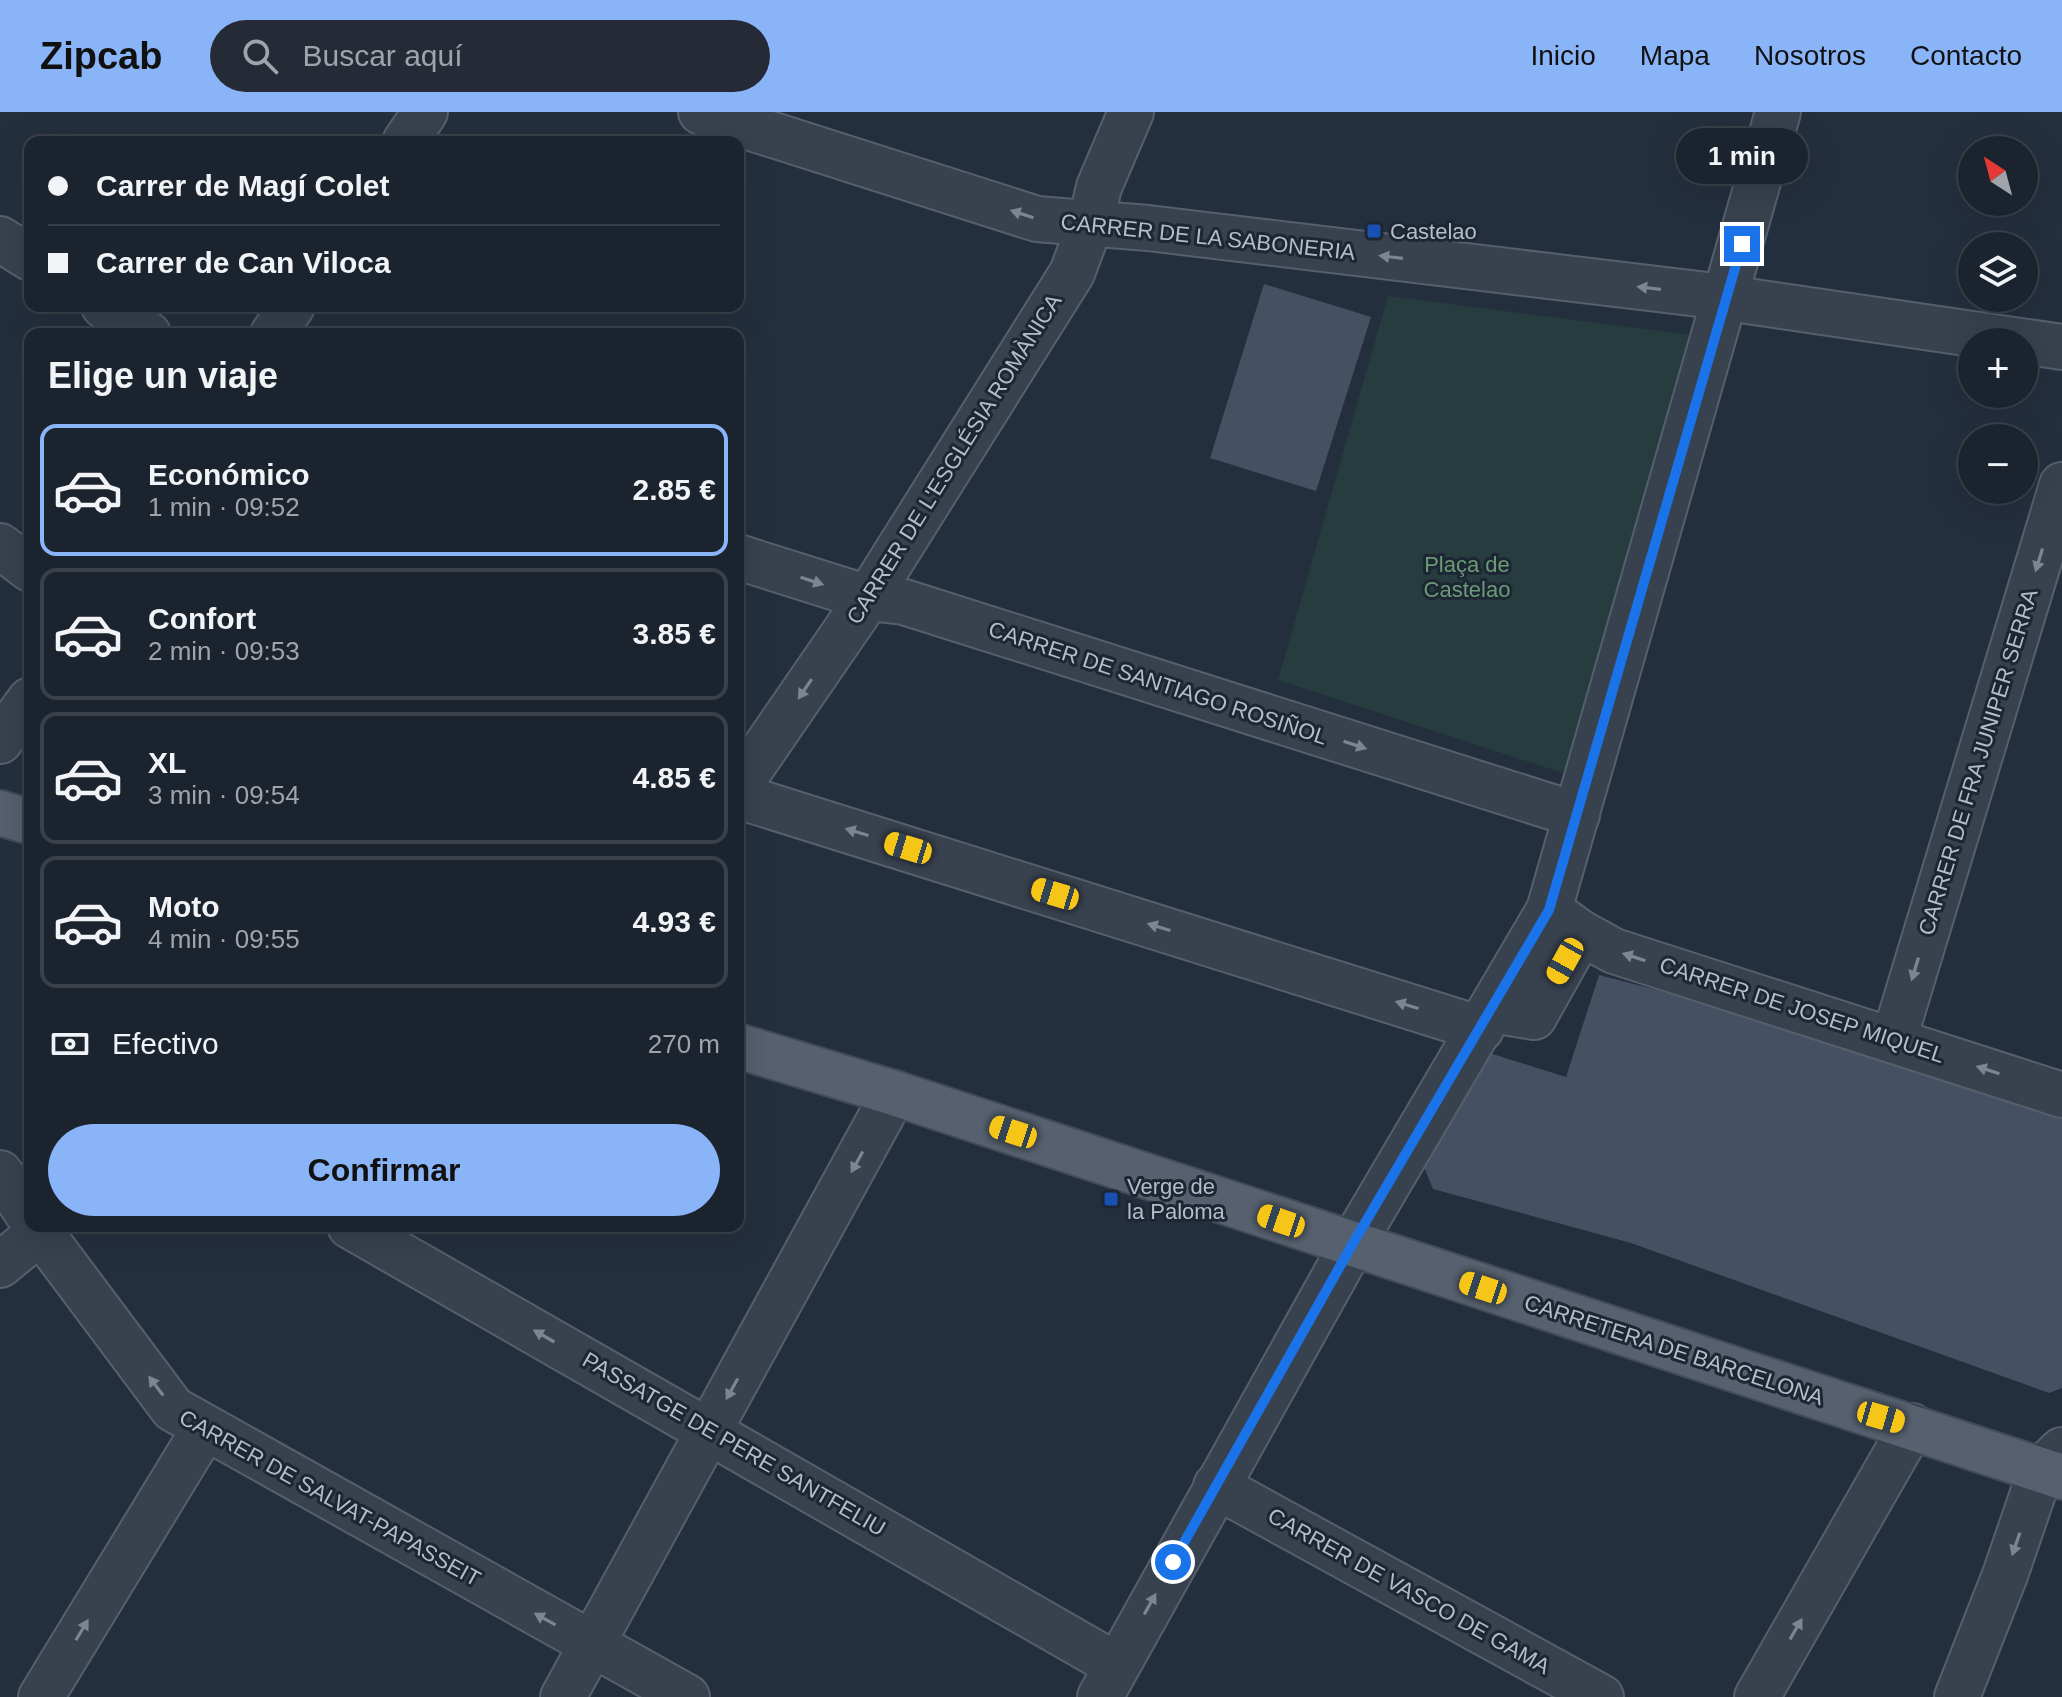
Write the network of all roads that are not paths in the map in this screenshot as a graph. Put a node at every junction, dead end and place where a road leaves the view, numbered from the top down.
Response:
1 (425, 112) edge
2 (701, 112) edge
3 (1131, 112) edge
4 (1778, 112) edge
5 (774, 122) edge
6 (409, 136) edge
7 (1090, 225) junction
8 (0, 239) edge
9 (24, 254) edge
10 (1727, 298) junction
11 (113, 312) edge
12 (139, 328) edge
13 (2062, 347) edge
14 (2062, 485) edge
15 (0, 546) edge
16 (744, 559) edge
17 (24, 564) edge
18 (868, 598) junction
19 (24, 708) edge
20 (0, 741) edge
21 (744, 778) edge
22 (744, 798) edge
23 (0, 813) edge
24 (1577, 815) junction
25 (24, 820) edge
26 (1565, 922) junction
27 (1487, 1019) junction
28 (1894, 1039) junction
29 (744, 1048) edge
30 (894, 1093) junction
31 (2062, 1095) edge
32 (0, 1173) edge
33 (24, 1208) edge
34 (30, 1232) edge
35 (41, 1232) edge
36 (361, 1232) edge
37 (1352, 1245) junction
38 (0, 1265) edge
39 (1912, 1426) junction
40 (205, 1428) junction
41 (710, 1430) junction
42 (2055, 1466) edge
43 (1216, 1486) junction
44 (592, 1645) junction
45 (1108, 1681) edge
46 (48, 1695) edge
47 (563, 1697) edge
48 (687, 1697) edge
49 (1601, 1697) edge
50 (1757, 1697) edge
51 (1957, 1697) edge

1 - 6 street
2 - 5 street, CARRER DE LA SABONERIA
3 - 7 street, CARRER DE L'ESGLÉSIA ROMÀNICA
4 - 10 street
7 -> 5 street, CARRER DE LA SABONERIA
10 -> 7 street, CARRER DE LA SABONERIA
7 - 18 street, CARRER DE L'ESGLÉSIA ROMÀNICA
8 - 9 street
10 - 13 street, CARRER DE LA SABONERIA
10 - 24 street
11 - 12 street
14 -> 28 street, CARRER DE FRA JUNIPER SERRA
15 - 17 street
16 -> 18 street, CARRER DE SANTIAGO ROSIÑOL
18 -> 21 street, CARRER DE L'ESGLÉSIA ROMÀNICA
18 -> 24 street, CARRER DE SANTIAGO ROSIÑOL
19 - 20 street
27 -> 22 street
23 - 25 main road
24 - 26 street
26 - 27 street
28 -> 26 street, CARRER DE JOSEP MIQUEL
27 - 37 street
31 -> 28 street, CARRER DE JOSEP MIQUEL
29 - 30 main road, CARRETERA DE BARCELONA
30 - 37 main road, CARRETERA DE BARCELONA
30 -> 41 street
32 - 33 street, CARRER DE SALVAT-PAPASSEIT
34 - 38 street
40 -> 35 street, CARRER DE SALVAT-PAPASSEIT
41 -> 36 street, PASSATGE DE PERE SANTFELIU
37 - 39 main road, CARRETERA DE BARCELONA
37 - 43 street
39 - 42 main road, CARRETERA DE BARCELONA
50 -> 39 street
44 -> 40 street, CARRER DE SALVAT-PAPASSEIT
46 -> 40 street
41 - 44 street
41 - 45 street, PASSATGE DE PERE SANTFELIU
42 -> 51 street
45 -> 43 street
43 - 49 street, CARRER DE VASCO DE GAMA
44 - 47 street
44 - 48 street, CARRER DE SALVAT-PAPASSEIT

